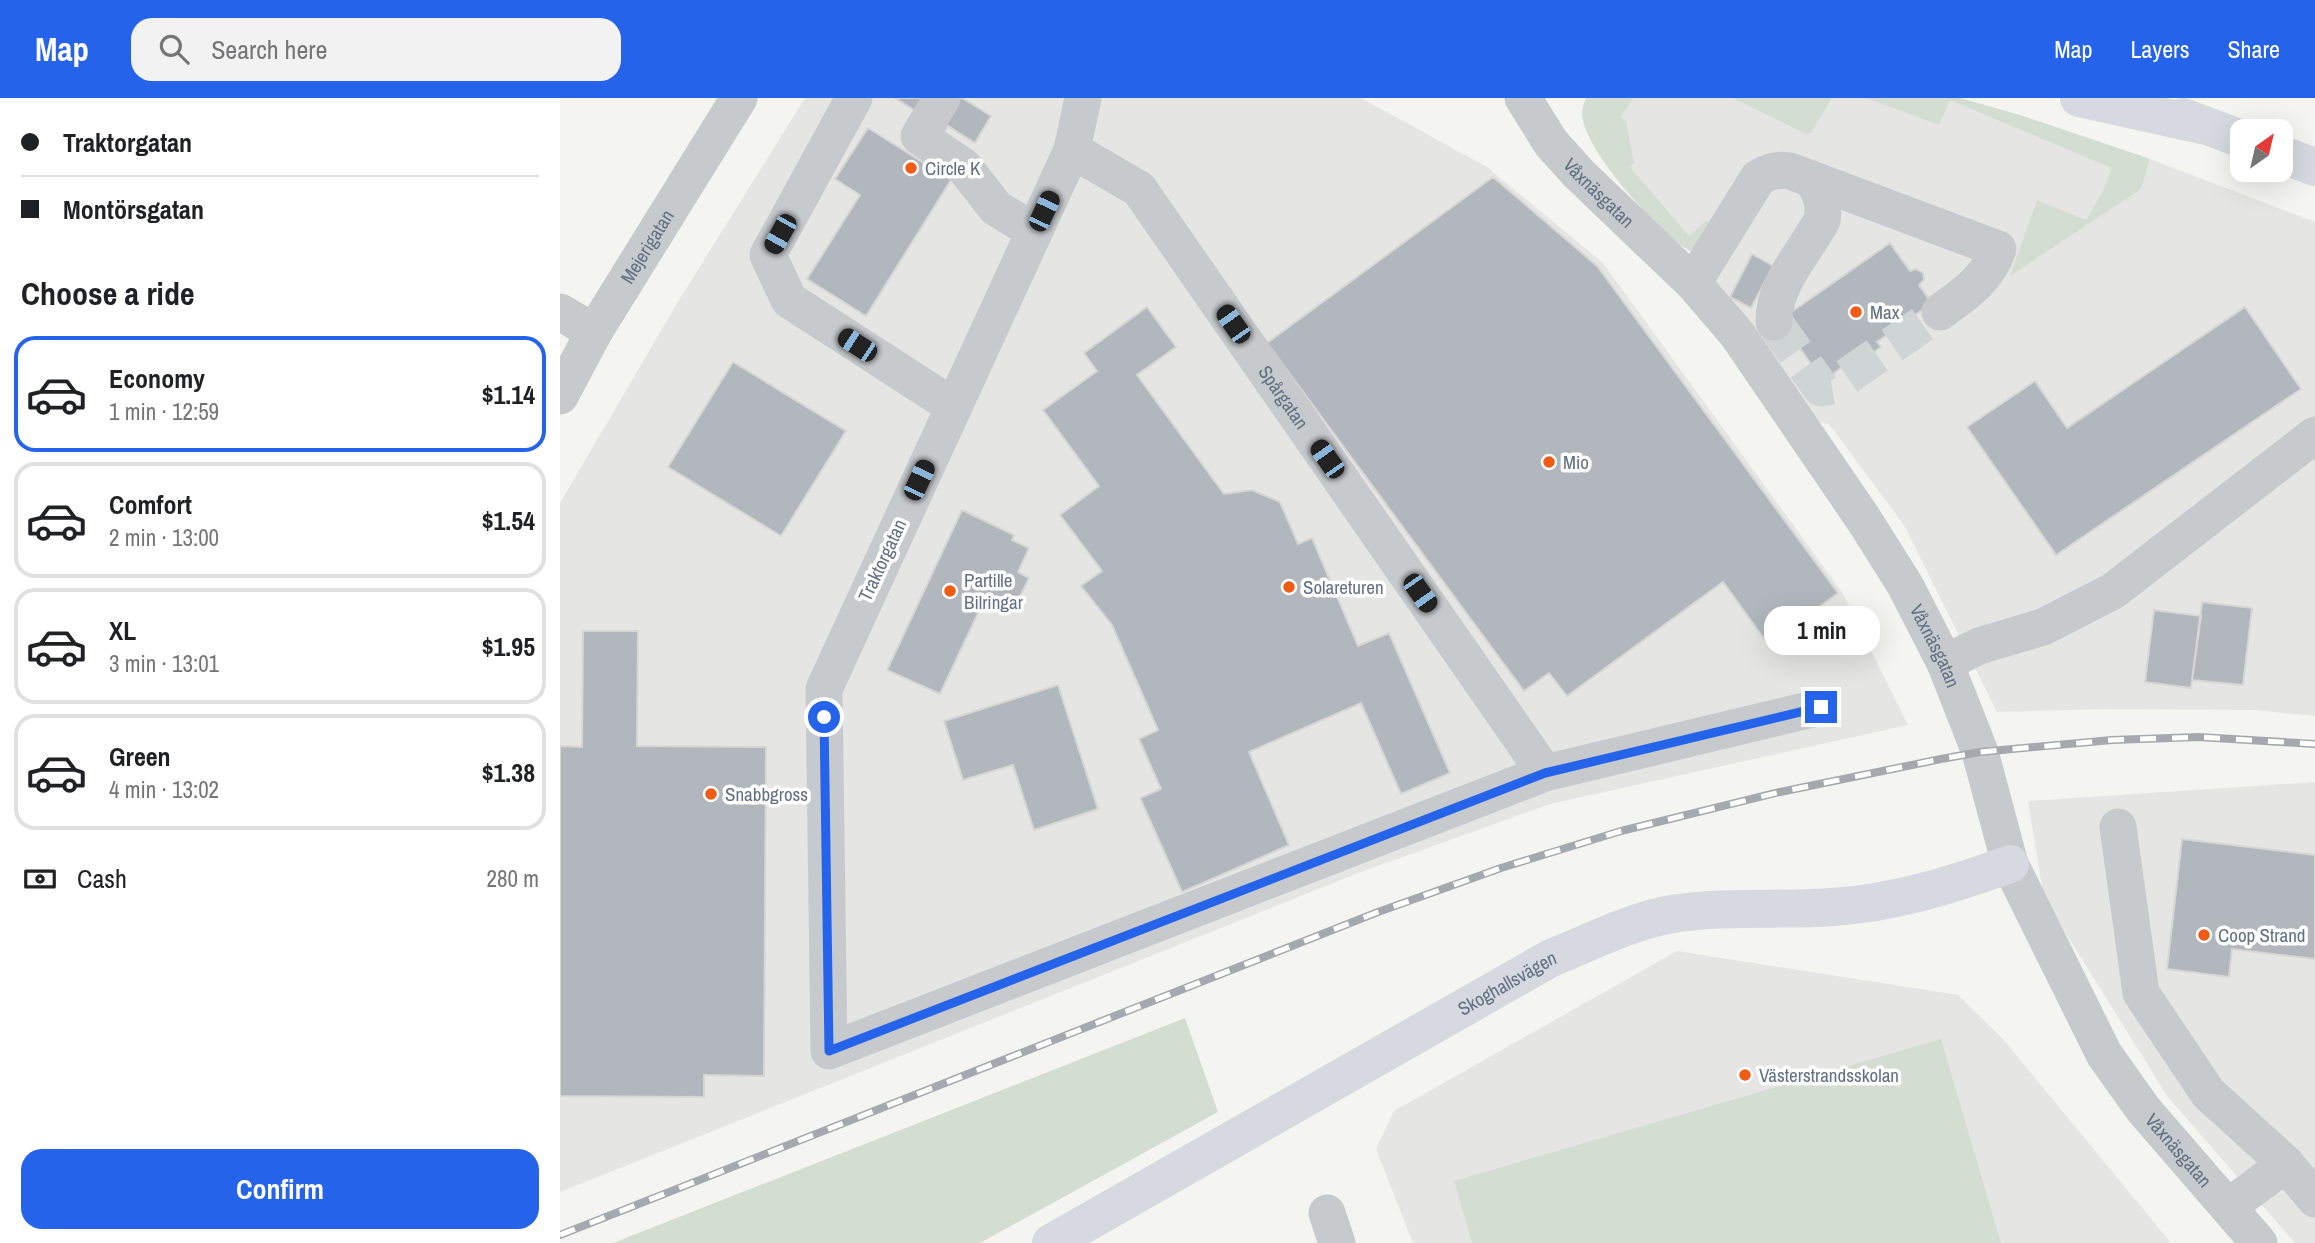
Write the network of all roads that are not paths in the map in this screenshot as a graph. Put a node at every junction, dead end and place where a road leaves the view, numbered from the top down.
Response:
1 (740, 98) edge
2 (854, 98) edge
3 (942, 98) edge
4 (1083, 98) edge
5 (1522, 98) edge
6 (2079, 98) edge
7 (2135, 98) edge
8 (2206, 126) junction
9 (2230, 135) edge
10 (1072, 150) junction
11 (2293, 159) edge
12 (2315, 167) edge
13 (1811, 179) junction
14 (1034, 231) junction
15 (1693, 283) junction
16 (560, 312) edge
17 (1940, 312) tunnel mouth
18 (1774, 322) dead end
19 (594, 332) junction
20 (560, 396) edge
21 (953, 406) junction
22 (2315, 435) edge
23 (1945, 663) junction
24 (1821, 707) dead end
25 (1545, 773) junction
26 (2118, 827) dead end
27 (2010, 864) junction
28 (2286, 1164) junction
29 (2315, 1199) edge
30 (2228, 1207) junction
31 (1051, 1243) edge
32 (2259, 1243) edge

1 - 19 street, Mejerigatan
2 - 21 street
3 - 14 street
4 - 10 street, Traktorgatan
5 - 15 street, Våxnäsgatan
6 - 8 main road
7 - 8 main road
8 - 9 main road
10 - 14 street, Traktorgatan
10 - 25 street, Spårgatan
11 - 12 main road
13 - 15 street
13 - 17 street
13 - 18 street
14 - 21 street, Traktorgatan
15 - 23 street, Våxnäsgatan
16 - 19 street
19 - 20 street, Mejerigatan
21 - 25 street, Traktorgatan
22 - 23 street
23 - 27 street, Våxnäsgatan
24 - 25 street
26 - 28 street
27 - 30 street, Våxnäsgatan
27 - 31 main road, Skoghallsvägen
28 - 29 street
28 - 30 street
30 - 32 street, Våxnäsgatan

